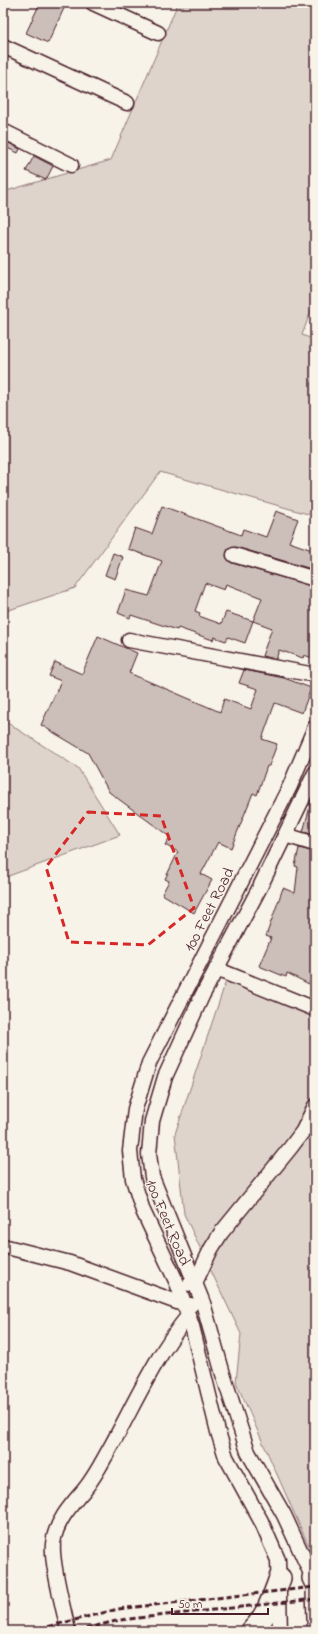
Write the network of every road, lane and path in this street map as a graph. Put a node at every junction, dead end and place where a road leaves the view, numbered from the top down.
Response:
1 (93, 3) edge
2 (158, 33) dead end
3 (3, 46) edge
4 (127, 103) dead end
5 (3, 131) edge
6 (71, 165) dead end
7 (234, 554) dead end
8 (315, 579) edge
9 (129, 640) dead end
10 (315, 675) edge
11 (315, 727) edge
12 (315, 773) edge
13 (285, 835) junction
14 (315, 844) edge
15 (216, 969) junction
16 (315, 1009) edge
17 (315, 1106) edge
18 (3, 1246) edge
19 (195, 1283) junction
20 (178, 1287) junction
21 (203, 1303) junction
22 (187, 1310) junction
23 (280, 1578) junction
24 (314, 1580) edge
25 (68, 1631) edge
26 (252, 1631) edge
27 (280, 1631) edge
28 (315, 1631) edge

1 - 2 street
3 - 4 street
5 - 6 street
7 - 8 street
9 - 10 street
11 - 20 street, 100 Feet Road
12 - 13 street, 100 Feet Road
13 - 14 street
13 - 15 street, 100 Feet Road
15 - 16 street
15 - 19 street, 100 Feet Road
17 - 19 street
18 - 22 street
19 - 20 street
19 - 21 street, 100 Feet Road
20 - 22 street, 100 Feet Road
21 - 22 street
21 - 24 street, 100 Feet Road
22 - 23 street, 100 Feet Road
22 - 25 street
23 - 26 highway
23 - 27 street, 100 Feet Road
24 - 28 street, 100 Feet Road

